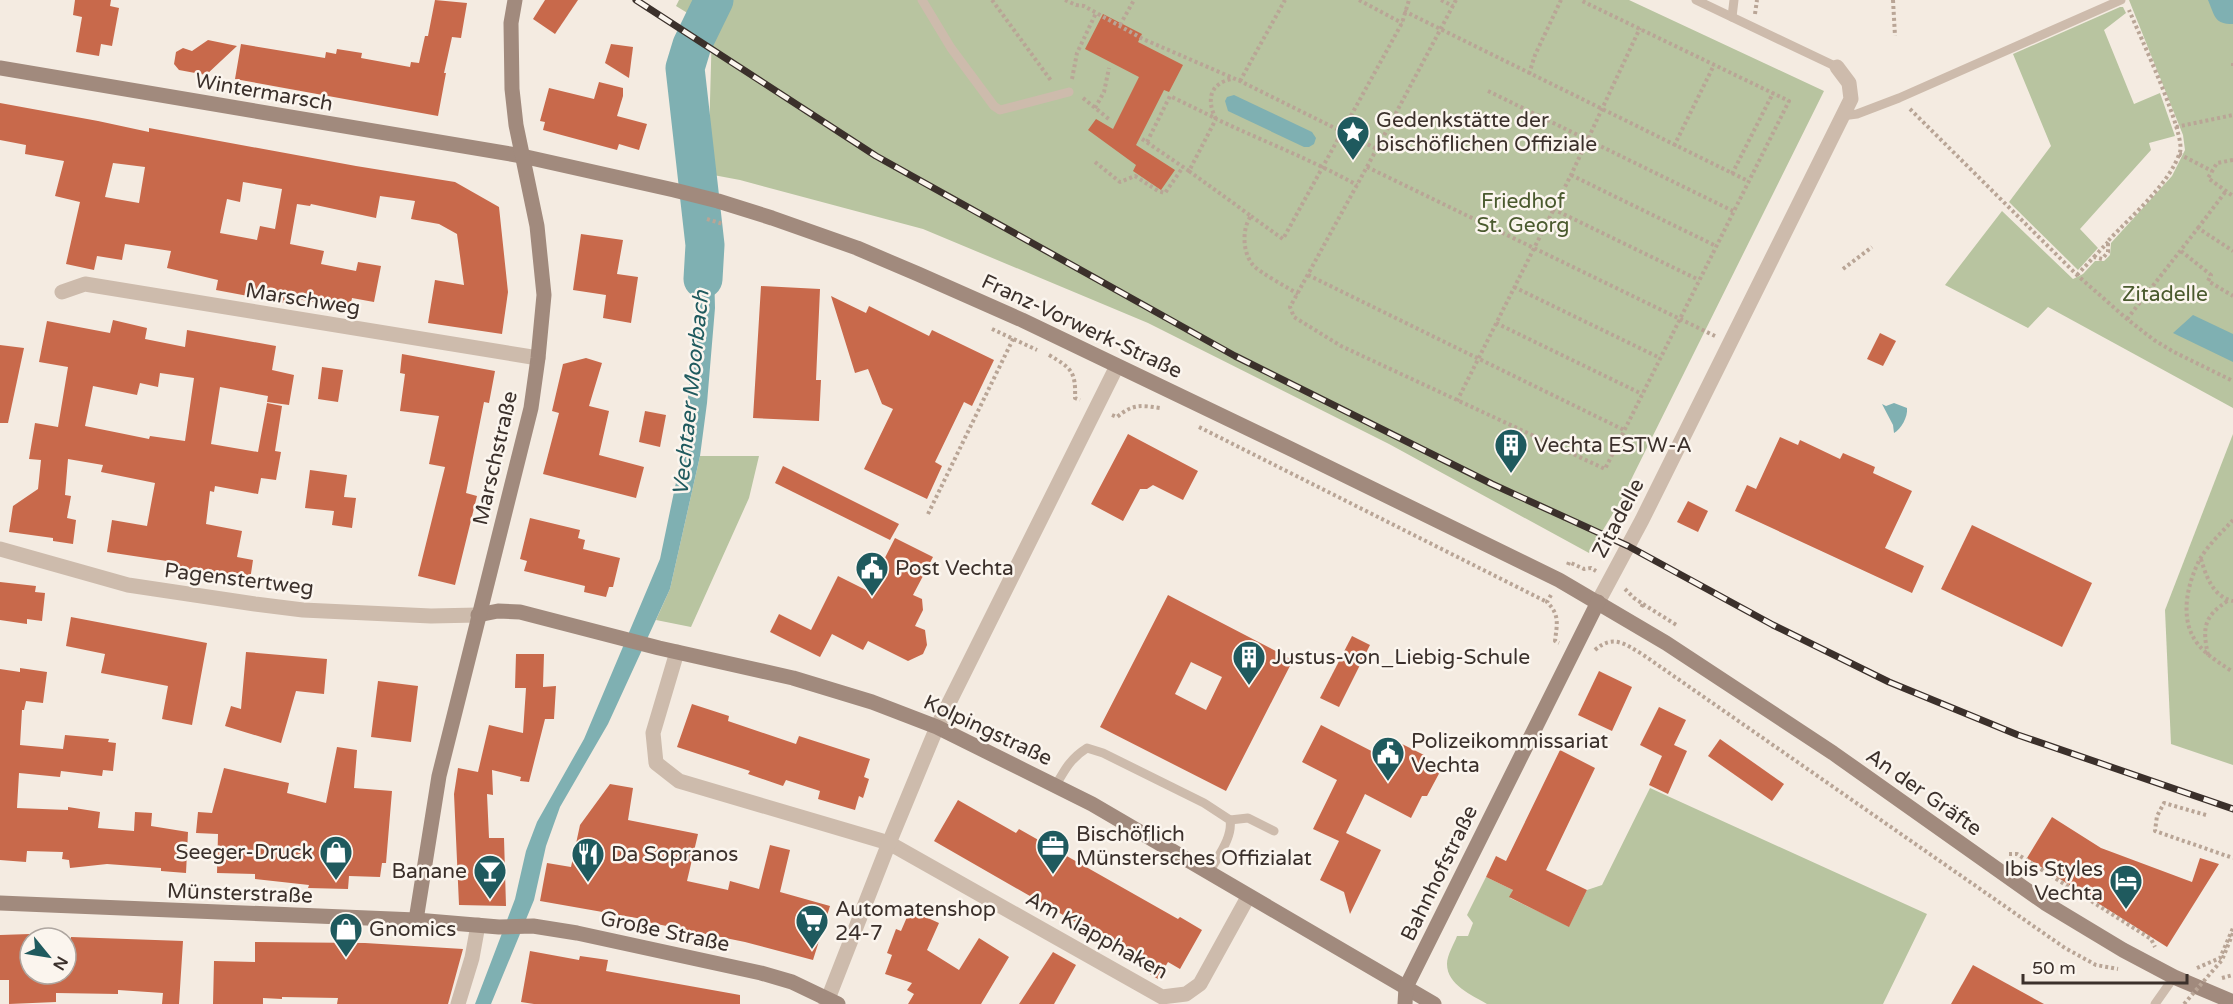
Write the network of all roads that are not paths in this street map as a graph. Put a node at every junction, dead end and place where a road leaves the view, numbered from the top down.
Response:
1 (515, 0) edge
2 (921, 0) edge
3 (1696, 0) edge
4 (1734, 0) edge
5 (2121, 0) edge
6 (1732, 17) junction
7 (1837, 67) joint
8 (0, 68) edge
9 (1065, 93) road end
10 (1842, 116) junction
11 (522, 156) junction
12 (62, 292) dead end
13 (538, 358) junction
14 (1117, 366) junction
15 (0, 549) edge
16 (1598, 602) junction
17 (478, 615) junction
18 (677, 652) junction
19 (937, 727) junction
20 (1056, 785) junction
21 (1230, 820) junction
22 (1274, 831) dead end
23 (889, 843) junction
24 (1209, 873) junction
25 (1248, 897) junction
26 (0, 903) edge
27 (416, 920) junction
28 (478, 926) junction
29 (2174, 977) junction
30 (1406, 987) junction
31 (831, 1002) edge
32 (2233, 1002) edge
33 (458, 1004) edge
34 (1405, 1004) edge
35 (1434, 1004) edge
36 (2154, 1004) edge

1 - 11 street, Marschstraße
2 - 9 lane
3 - 6 lane
4 - 6 lane
5 - 10 lane
6 - 7 lane
7 - 10 street, Zitadelle
8 - 11 street, Wintermarsch
10 - 16 street, Zitadelle
11 - 13 street, Marschstraße
11 - 14 street, Franz-Vorwerk-Straße
12 - 13 street, Marschweg
13 - 17 street, Marschstraße
14 - 16 street, Franz-Vorwerk-Straße
14 - 19 street
15 - 17 street, Pagenstertweg
16 - 29 street, An der Gräfte
16 - 30 street, Bahnhofstraße
17 - 18 street, Kolpingstraße
17 - 27 street, Marschstraße
18 - 19 street, Kolpingstraße
18 - 23 street, Am Klapphaken
19 - 20 street, Kolpingstraße
19 - 23 street
20 - 21 lane
20 - 24 street, Kolpingstraße
21 - 22 lane
21 - 24 lane
23 - 25 street, Am Klapphaken
23 - 31 street
24 - 25 street, Kolpingstraße
25 - 30 street, Kolpingstraße
26 - 27 street, Münsterstraße
27 - 28 street, Münsterstraße
28 - 31 street, Große Straße
28 - 33 street
29 - 32 street, An der Gräfte
29 - 36 lane
30 - 34 street, Bahnhofstraße
30 - 35 street, Kolpingstraße

